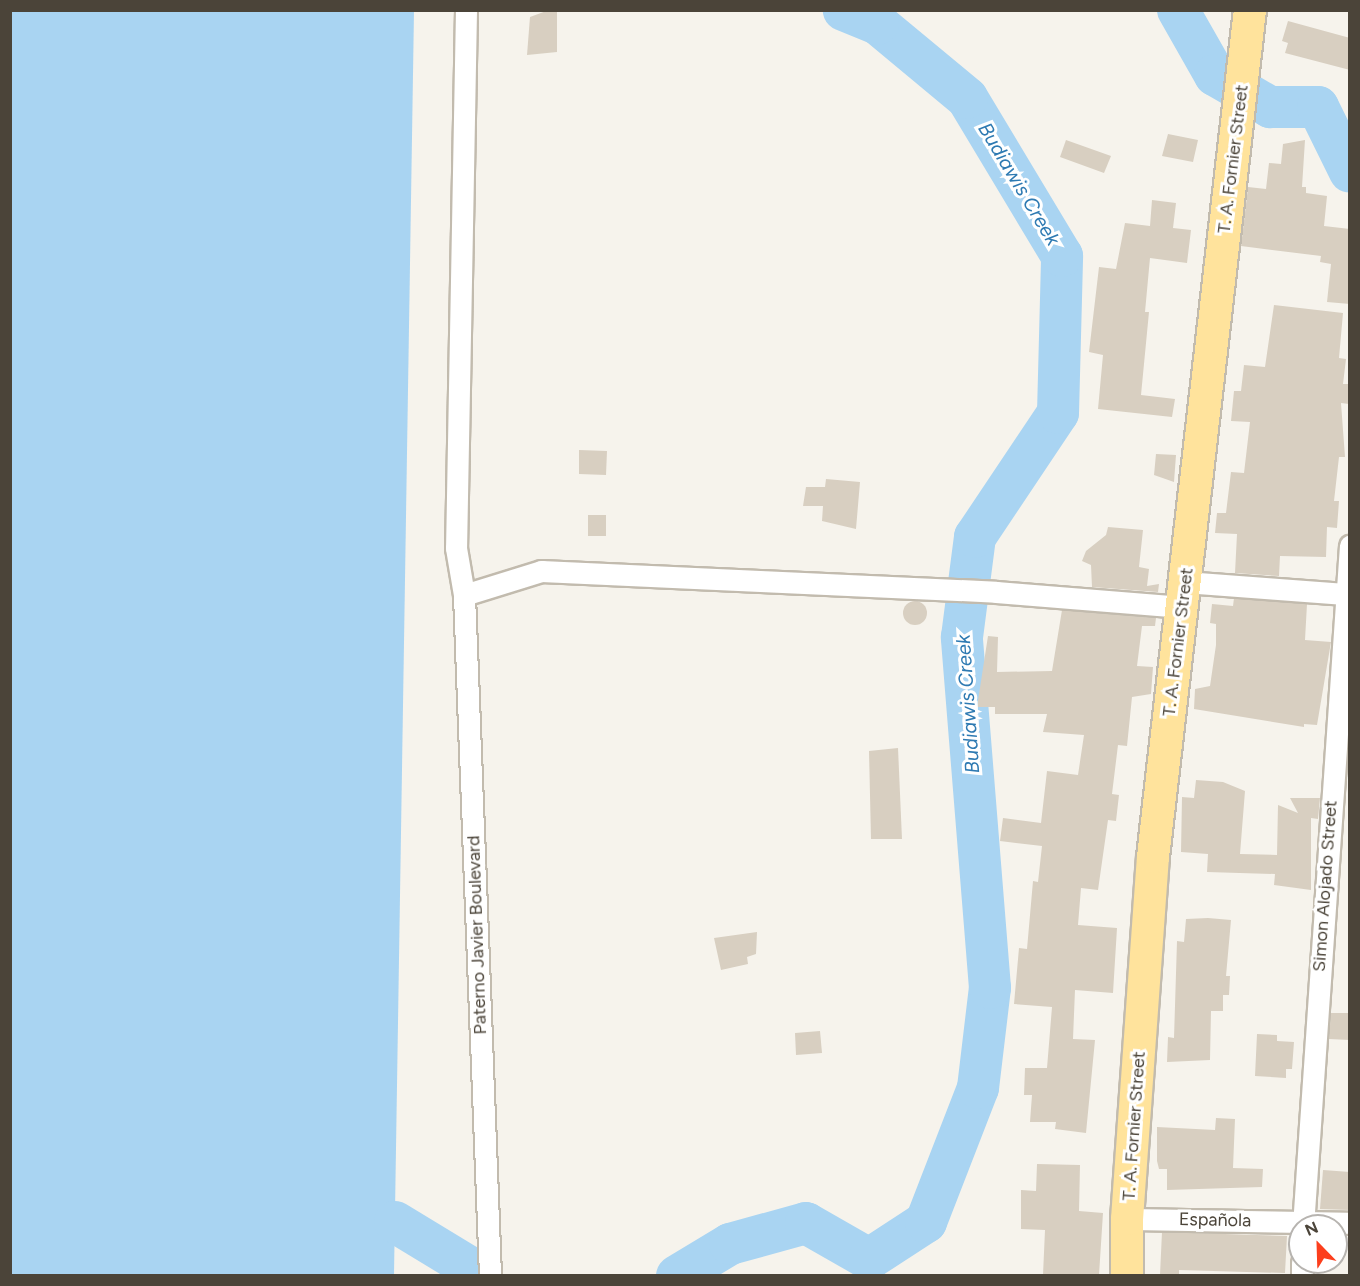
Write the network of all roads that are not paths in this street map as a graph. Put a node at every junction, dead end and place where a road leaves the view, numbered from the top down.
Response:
1 (466, 10) edge
2 (1250, 18) edge
3 (1350, 546) edge
4 (1345, 594) junction
5 (464, 595) junction
6 (1184, 595) junction
7 (1346, 636) edge
8 (1304, 1214) edge
9 (1127, 1219) junction
10 (1288, 1224) edge
11 (490, 1275) edge
12 (1127, 1275) edge

1 - 5 street, Paterno Javier Boulevard
2 - 6 main road, T. A. Fornier Street
3 - 4 street, Simon Alojado Street
4 - 6 street
4 - 7 street, Simon Alojado Street
5 - 6 street
5 - 11 street, Paterno Javier Boulevard
6 - 9 main road, T. A. Fornier Street
7 - 8 street, Simon Alojado Street
9 - 10 street, Española
9 - 12 main road, T. A. Fornier Street

